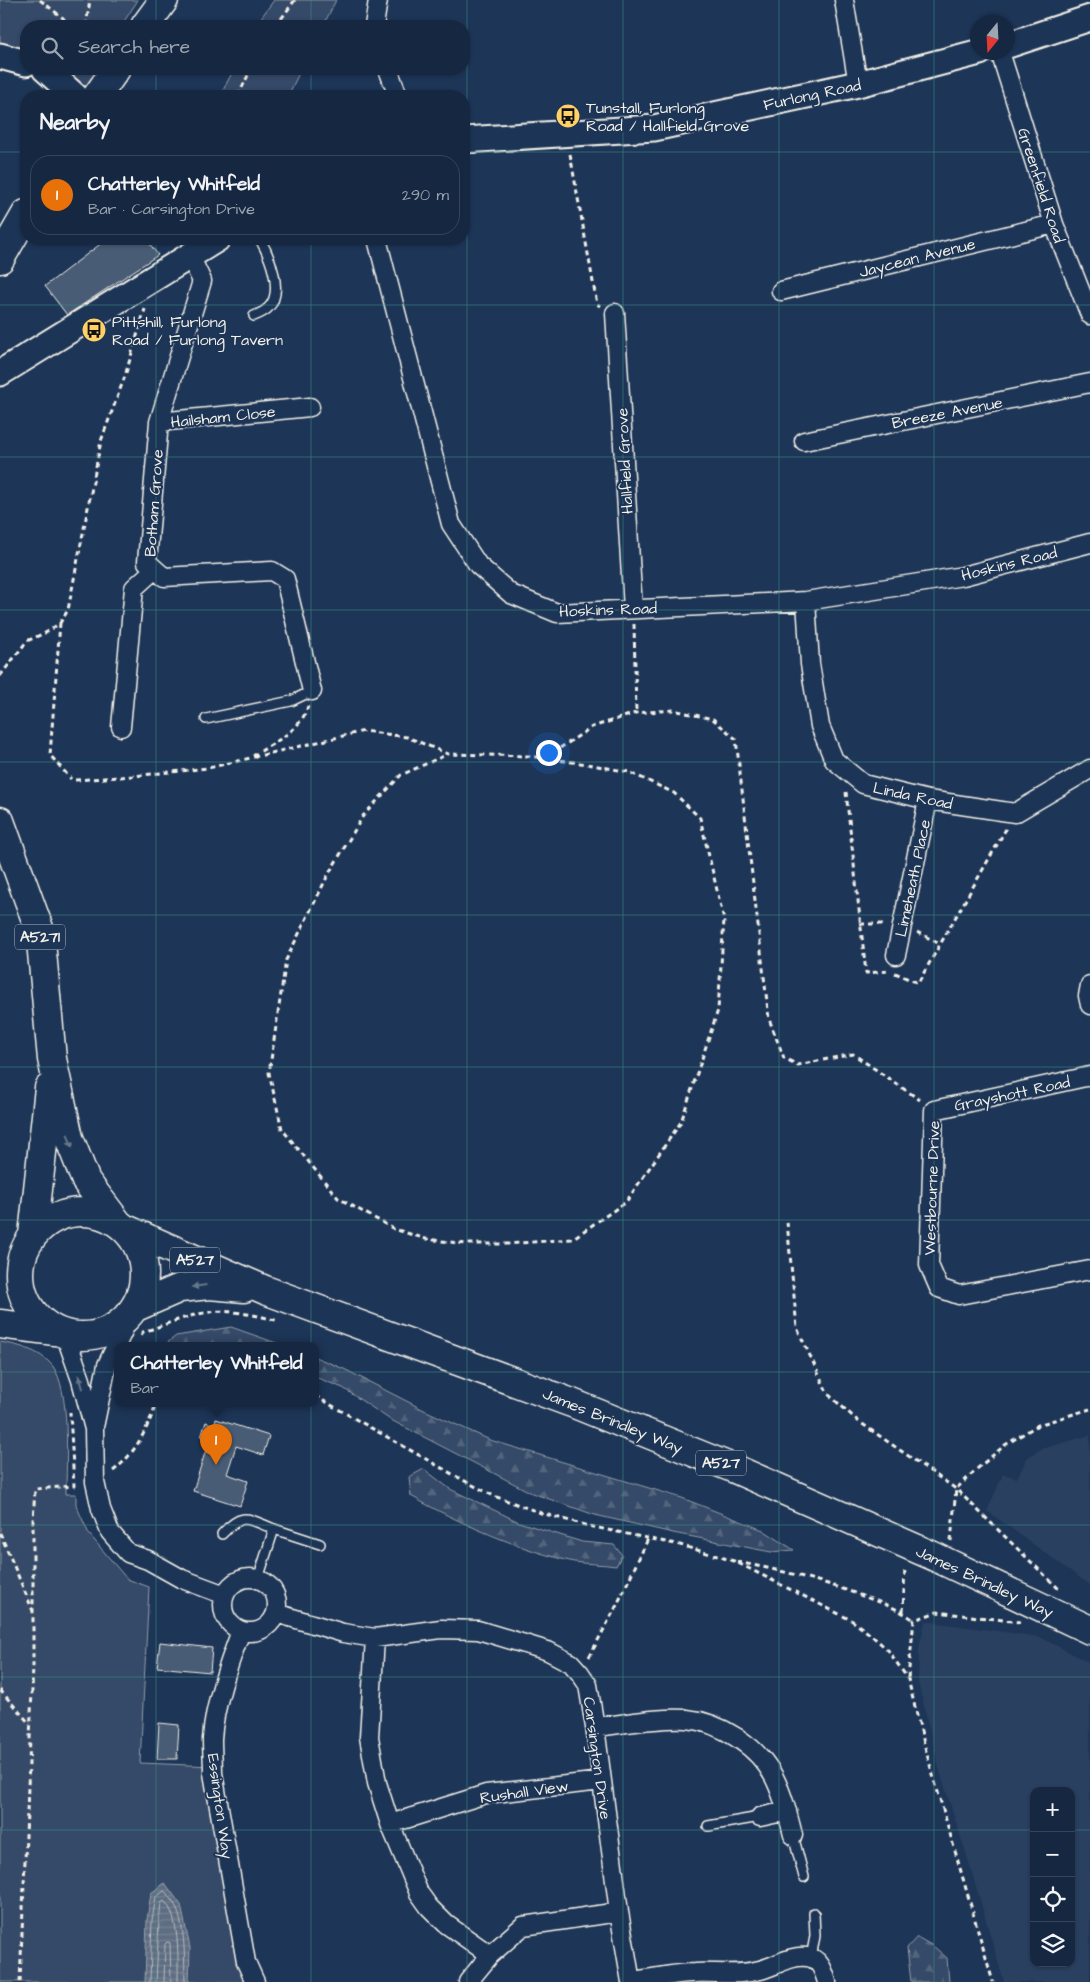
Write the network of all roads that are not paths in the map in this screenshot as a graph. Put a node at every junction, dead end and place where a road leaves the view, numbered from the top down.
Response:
1 (164, 0) edge
2 (378, 0) edge
3 (844, 0) edge
4 (1090, 18) edge
5 (150, 20) edge
6 (375, 20) edge
7 (1015, 43) edge
8 (970, 55) edge
9 (0, 56) edge
10 (1003, 60) edge
11 (20, 61) edge
12 (52, 75) edge
13 (112, 75) edge
14 (390, 75) edge
15 (858, 84) junction
16 (68, 90) edge
17 (101, 90) edge
18 (396, 90) edge
19 (470, 140) edge
20 (20, 224) edge
21 (1054, 224) junction
22 (207, 245) edge
23 (263, 245) edge
24 (379, 245) edge
25 (190, 256) junction
26 (0, 259) edge
27 (781, 291) dead end
28 (615, 314) road end
29 (1090, 315) edge
30 (254, 316) dead end
31 (0, 373) edge
32 (1090, 383) edge
33 (310, 407) dead end
34 (159, 422) junction
35 (804, 441) dead end
36 (1090, 543) edge
37 (154, 569) junction
38 (806, 601) junction
39 (633, 609) junction
40 (312, 691) joint
41 (206, 719) dead end
42 (121, 727) dead end
43 (1090, 769) edge
44 (928, 800) junction
45 (0, 821) edge
46 (896, 955) dead end
47 (1090, 985) edge
48 (1090, 1006) edge
49 (52, 1059) junction
50 (1090, 1076) edge
51 (934, 1110) joint
52 (122, 1225) junction
53 (30, 1240) junction
54 (0, 1259) edge
55 (1090, 1270) edge
56 (265, 1290) junction
57 (135, 1320) junction
58 (0, 1324) edge
59 (60, 1333) junction
60 (121, 1342) edge
61 (114, 1354) edge
62 (94, 1429) junction
63 (274, 1529) junction
64 (222, 1534) dead end
65 (320, 1544) dead end
66 (258, 1579) junction
67 (225, 1594) junction
68 (276, 1613) junction
69 (1090, 1630) edge
70 (241, 1631) junction
71 (375, 1638) junction
72 (595, 1727) junction
73 (602, 1781) junction
74 (787, 1811) junction
75 (760, 1817) joint
76 (390, 1824) junction
77 (708, 1826) dead end
78 (793, 1835) joint
79 (804, 1877) dead end
80 (619, 1912) junction
81 (814, 1913) dead end
82 (490, 1955) junction
83 (811, 1958) junction
84 (255, 1982) edge
85 (468, 1982) edge
86 (631, 1982) edge
87 (827, 1982) edge

1 - 5 main road
2 - 6 street
3 - 15 street
4 - 7 street
8 - 15 street, Furlong Road
9 - 11 street
10 - 21 street, Greenfield Road
12 - 16 street
13 - 17 main road
14 - 18 street
15 - 19 street, Furlong Road
20 - 26 main road
21 - 27 street, Jaycean Avenue
21 - 29 street, Greenfield Road
22 - 25 street
23 - 30 lane
24 - 39 street, Hoskins Road
25 - 31 street
25 - 34 street, Hailsham Close
28 - 39 street, Hallfield Grove
32 - 35 street, Breeze Avenue
33 - 34 street, Hailsham Close
34 - 37 street, Botham Grove
36 - 38 street, Hoskins Road
37 - 40 street, Botham Grove
37 - 42 street
38 - 39 street, Hoskins Road
38 - 44 street, Linda Road
40 - 41 lane
43 - 44 street, Linda Road
44 - 46 street, Limeheath Place
45 - 49 main road, A5271
47 - 48 street
49 -> 52 main road, A5271
49 - 53 main road, A5271
50 - 51 street, Grayshott Road
51 - 55 street, Westbourne Drive
52 - 53 main road, A527
52 - 56 main road, James Brindley Way / A527
52 - 57 main road
53 - 54 main road, A527
53 - 59 main road
56 -> 57 main road, James Brindley Way / A527
56 - 69 main road, James Brindley Way / A527
57 - 59 main road, A527
57 - 60 street
58 - 59 main road, A527
62 -> 59 street
61 - 62 street
62 - 67 street
63 - 64 lane
63 - 65 lane
63 - 66 lane
66 - 67 street
66 - 68 street
67 - 70 street
68 - 70 street
68 - 71 street, Carsington Drive
70 - 84 street, Essington Way
71 - 72 street, Carsington Drive
71 - 76 street
72 - 73 street, Carsington Drive
72 - 74 street
73 - 76 street, Rushall View
73 - 80 street, Carsington Drive
74 - 75 street
74 - 78 street
75 - 77 lane
76 - 82 street
78 - 79 lane
80 - 82 street
80 - 86 street, Carsington Drive
81 - 83 lane
82 - 85 street
83 - 86 street
83 - 87 street

